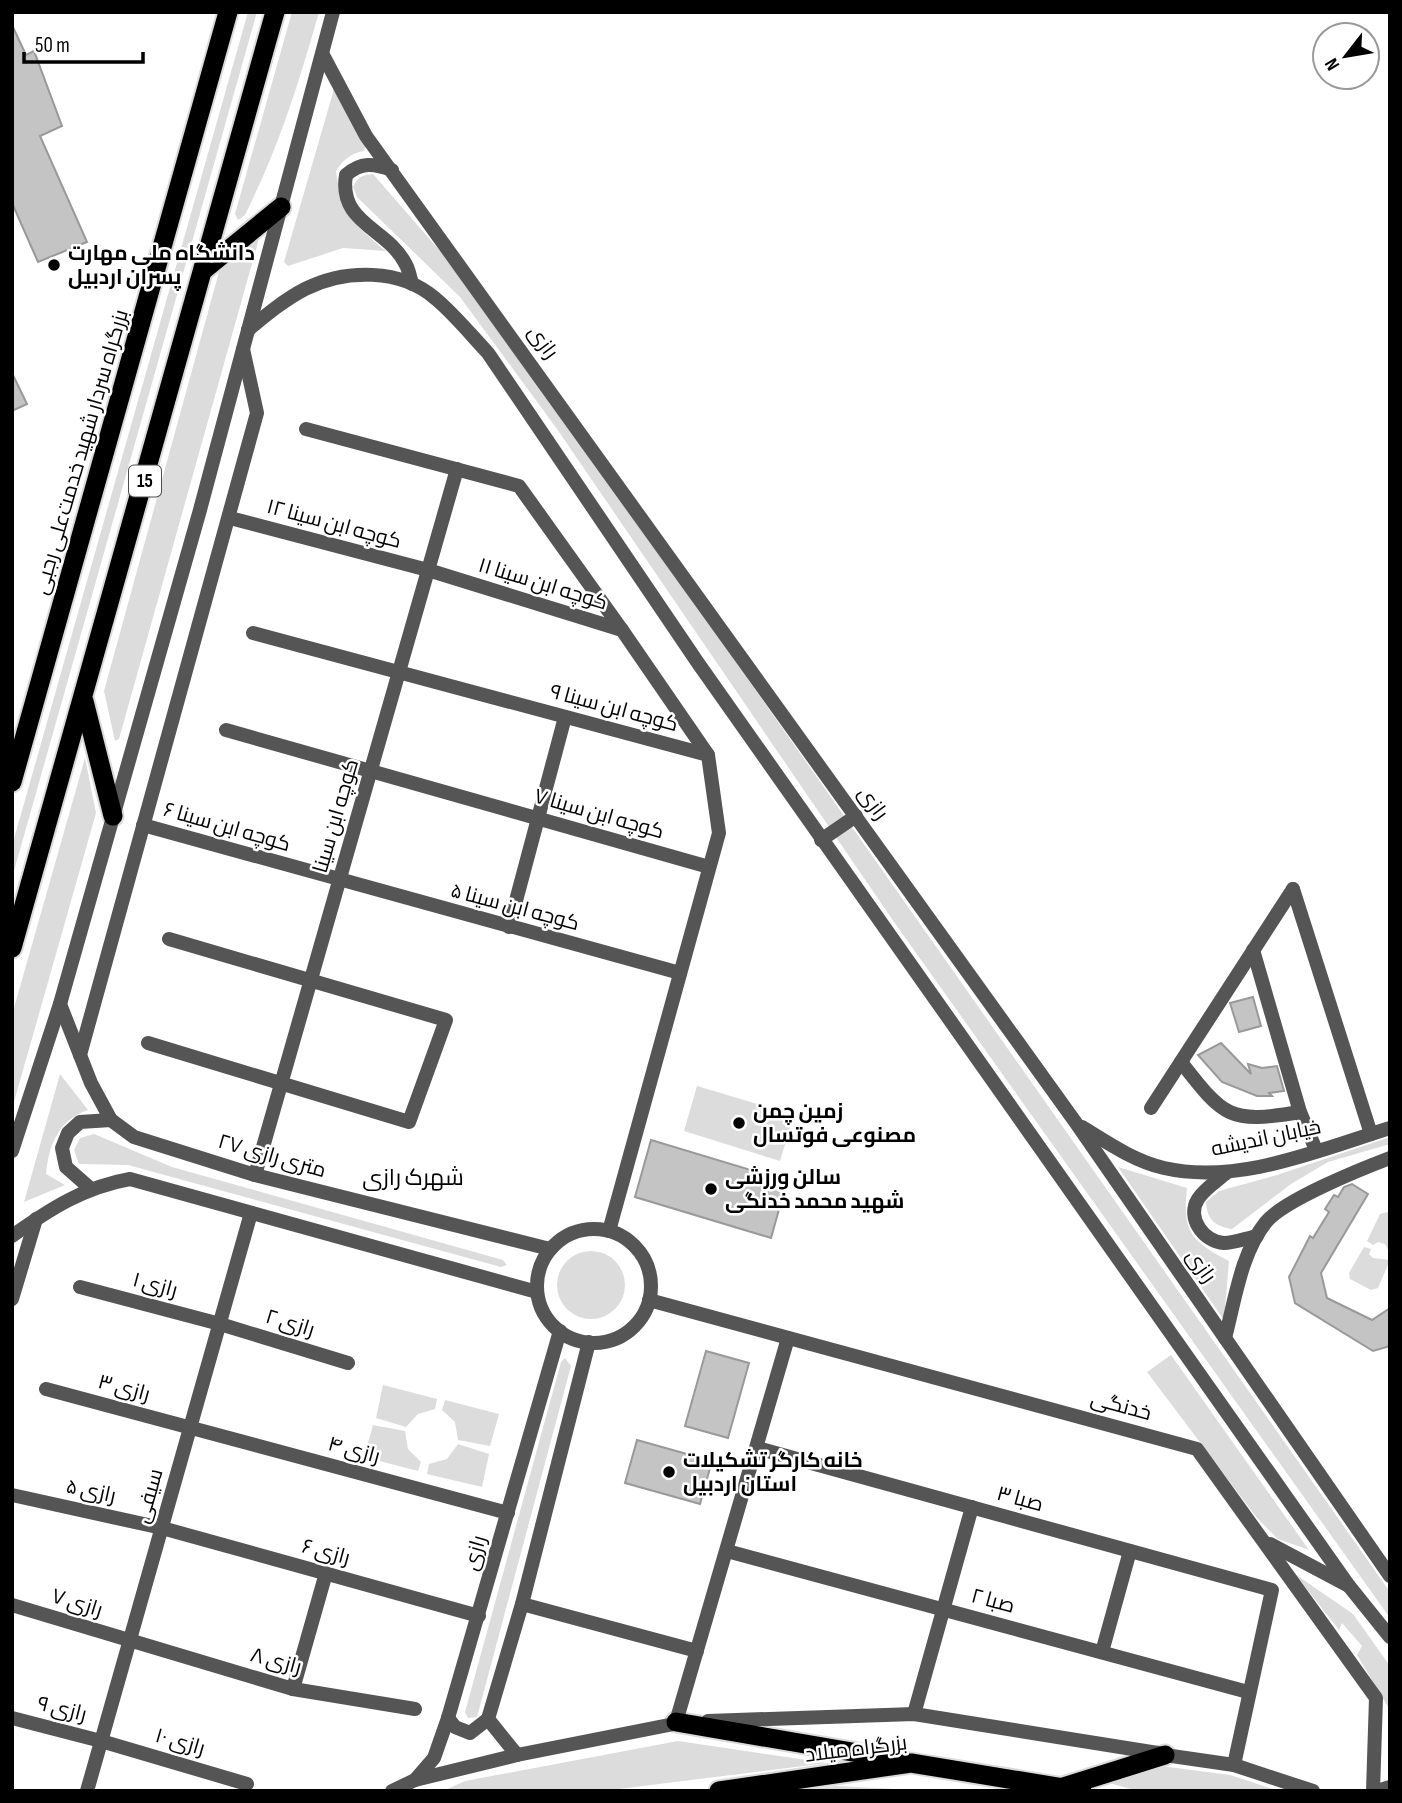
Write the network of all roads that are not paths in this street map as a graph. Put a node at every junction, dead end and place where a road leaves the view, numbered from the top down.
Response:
1 (228, 12) edge
2 (275, 12) edge
3 (333, 12) edge
4 (323, 55) junction
5 (392, 170) junction
6 (281, 208) junction
7 (205, 269) junction
8 (412, 284) junction
9 (248, 330) junction
10 (243, 349) junction
11 (306, 429) dead end
12 (457, 468) junction
13 (230, 518) junction
14 (428, 570) junction
15 (622, 630) junction
16 (254, 633) dead end
17 (399, 671) junction
18 (84, 699) junction
19 (565, 717) junction
20 (226, 730) dead end
21 (708, 755) junction
22 (370, 771) junction
23 (12, 782) edge
24 (113, 816) junction
25 (856, 816) junction
26 (540, 819) junction
27 (143, 825) junction
28 (821, 840) junction
29 (709, 867) junction
30 (339, 881) junction
31 (509, 927) junction
32 (169, 939) dead end
33 (12, 948) edge
34 (1253, 950) junction
35 (680, 973) junction
36 (311, 981) junction
37 (60, 1004) junction
38 (148, 1043) dead end
39 (80, 1055) junction
40 (1181, 1062) junction
41 (281, 1084) junction
42 (1151, 1108) dead end
43 (1300, 1112) junction
44 (111, 1120) junction
45 (1076, 1123) junction
46 (1390, 1128) edge
47 (1371, 1134) junction
48 (1316, 1150) junction
49 (12, 1151) edge
50 (1390, 1158) edge
51 (1226, 1173) junction
52 (255, 1175) junction
53 (91, 1189) junction
54 (251, 1213) junction
55 (36, 1219) junction
56 (609, 1231) junction
57 (12, 1236) edge
58 (1257, 1236) junction
59 (550, 1249) junction
60 (80, 1287) dead end
61 (537, 1292) junction
62 (12, 1299) edge
63 (649, 1300) junction
64 (220, 1324) junction
65 (560, 1331) junction
66 (788, 1338) junction
67 (1225, 1338) junction
68 (589, 1342) junction
69 (348, 1363) dead end
70 (46, 1389) dead end
71 (190, 1428) junction
72 (757, 1448) junction
73 (12, 1495) edge
74 (972, 1507) junction
75 (508, 1513) junction
76 (162, 1528) junction
77 (1266, 1541) junction
78 (727, 1551) junction
79 (1130, 1551) junction
80 (326, 1573) junction
81 (1390, 1576) edge
82 (1349, 1586) junction
83 (12, 1605) edge
84 (522, 1605) junction
85 (945, 1609) junction
86 (478, 1616) junction
87 (1390, 1637) edge
88 (130, 1641) junction
89 (697, 1651) junction
90 (1102, 1652) junction
91 (293, 1689) junction
92 (1248, 1692) junction
93 (415, 1709) dead end
94 (914, 1714) junction
95 (12, 1718) edge
96 (448, 1718) junction
97 (488, 1719) junction
98 (676, 1722) junction
99 (102, 1741) junction
100 (517, 1755) junction
101 (1165, 1755) junction
102 (911, 1762) junction
103 (1234, 1765) junction
104 (415, 1780) junction
105 (247, 1784) dead end
106 (1390, 1787) edge
107 (1059, 1788) junction
108 (87, 1791) edge
109 (393, 1791) edge
110 (719, 1791) edge
111 (1082, 1791) edge
112 (1313, 1791) edge
113 (1375, 1791) edge

1 - 23 highway, بزرگراه سردار شهید خدمت‌علی رجبی / 15
2 - 7 highway, 15
3 - 4 street
4 - 5 street, رازی
4 - 6 street
5 - 8 street
5 - 25 street, رازی
6 - 7 highway
6 - 9 street
7 - 18 highway, 15
8 - 9 street
8 - 28 street
9 - 10 street
10 - 13 street
10 - 24 street
11 - 12 street
12 - 14 street, کوچه ابن سینا
12 - 15 street
13 - 14 street, کوچه ابن سینا ۱۲
13 - 27 street
14 - 15 street, کوچه ابن سینا ۱۱
14 - 17 street, کوچه ابن سینا
15 - 21 street, کوچه ابن سینا ۱۱
16 - 17 street, کوچه ابن سینا ۹
17 - 19 street, کوچه ابن سینا ۹
17 - 22 street, کوچه ابن سینا
18 - 24 highway
18 - 33 highway, 15
19 - 21 street, کوچه ابن سینا ۹
19 - 26 street
20 - 22 street, کوچه ابن سینا ۷
21 - 29 street
22 - 26 street, کوچه ابن سینا ۷
22 - 30 street, کوچه ابن سینا
24 - 37 street
25 - 28 street
25 - 45 street, رازی
26 - 29 street, کوچه ابن سینا ۷
26 - 31 street
27 - 30 street, کوچه ابن سینا ۶
27 - 39 street
28 - 82 street
29 - 35 street
30 - 31 street, کوچه ابن سینا ۵
30 - 36 street, کوچه ابن سینا
31 - 35 street, کوچه ابن سینا ۵
32 - 36 street
34 - 40 street
34 - 43 street
34 - 47 street
35 - 56 street
36 - 41 street, کوچه ابن سینا
36 - 41 street
37 - 39 street
37 - 49 street
38 - 41 street
39 - 44 street
40 - 42 street
40 - 43 street
41 - 52 street, کوچه ابن سینا
43 - 48 street
44 - 52 street, ۲۷ متری رازی
44 - 53 street
45 - 51 street, خیابان اندیشه
45 - 67 street, رازی
46 - 47 street, خیابان اندیشه
47 - 48 street, خیابان اندیشه
48 - 51 street, خیابان اندیشه
50 - 58 street
51 - 58 street
52 - 59 street, ۲۷ متری رازی
53 - 54 street
53 - 55 street
54 - 61 street
54 - 64 street, سیفی
55 - 57 street
55 - 62 street
56 - 59 street
56 - 63 street
58 - 67 street
59 - 61 street
60 - 64 street, رازی ۱
61 - 65 street
63 - 66 street, خدنگی
63 - 68 street
64 - 69 street, رازی ۲
64 - 71 street, سیفی
65 - 68 street
65 - 75 street, رازی
66 - 72 street
66 - 77 street, خدنگی
67 - 81 street, رازی
68 - 84 street
70 - 71 street, رازی ۳
71 - 75 street, رازی ۴
71 - 76 street, سیفی
72 - 74 street, صبا ۳
72 - 78 street
73 - 76 street, رازی ۵
74 - 79 street, صبا ۳
74 - 85 street
75 - 86 street, رازی
76 - 80 street, رازی ۶
76 - 88 street, سیفی
77 - 82 street
77 - 113 street, خدنگی
78 - 85 street, صبا ۲
78 - 89 street
79 - 90 street
79 - 92 street, صبا ۳
80 - 86 street, رازی ۶
80 - 91 street
82 - 87 street
83 - 88 street, رازی ۷
84 - 89 street
84 - 97 street
85 - 90 street, صبا ۲
85 - 94 street
86 - 96 street, رازی
88 - 91 street, رازی ۸
88 - 99 street, سیفی
89 - 98 street
90 - 92 street, صبا ۲
91 - 93 street, رازی ۸
92 - 103 street
94 - 98 street
94 - 101 street
95 - 99 street, رازی ۹
96 - 97 street
96 - 104 street, رازی
97 - 100 street
98 - 100 street
98 - 102 highway
99 - 105 street, رازی ۱۰
99 - 108 street, سیفی
100 - 104 street
101 - 103 street
101 - 107 highway
102 - 107 highway, بزرگراه میلاد
102 - 110 highway, بزرگراه میلاد
103 - 112 street
104 - 109 street
106 - 113 street
107 - 111 highway, بزرگراه میلاد

